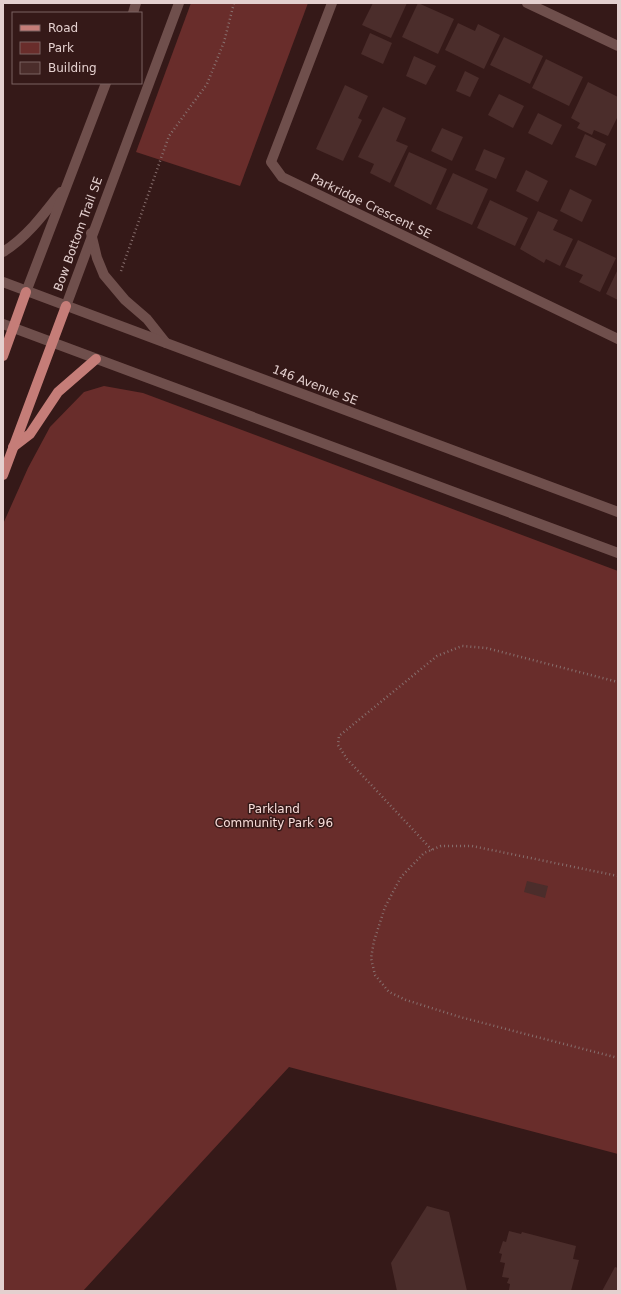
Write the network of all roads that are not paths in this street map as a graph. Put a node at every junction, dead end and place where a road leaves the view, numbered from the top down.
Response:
1 (179, 3) edge
2 (332, 3) edge
3 (527, 3) edge
4 (618, 46) edge
5 (106, 84) edge
6 (68, 183) junction
7 (91, 233) junction
8 (3, 252) edge
9 (3, 282) edge
10 (26, 292) junction
11 (66, 306) junction
12 (3, 324) edge
13 (14, 328) junction
14 (618, 339) edge
15 (52, 342) junction
16 (166, 343) junction
17 (3, 356) edge
18 (96, 359) junction
19 (13, 447) junction
20 (3, 475) edge
21 (618, 512) edge
22 (618, 553) edge

1 - 7 street, Bow Bottom Trail SE
2 - 14 street, Parkridge Crescent SE
3 - 4 street
5 - 6 street
6 - 8 street
6 - 10 street
7 - 11 street, Bow Bottom Trail SE
7 - 16 street
9 - 10 street, 146 Avenue SE
10 - 11 street, 146 Avenue SE
10 - 13 main road
11 - 15 main road, Bow Bottom Trail SE
11 - 16 street, 146 Avenue SE
12 - 13 street
13 - 15 street
13 - 17 main road
15 - 18 street
15 - 19 main road, Bow Bottom Trail SE
16 - 21 street, 146 Avenue SE
18 - 19 main road
18 - 22 street
19 - 20 main road, Bow Bottom Trail SE

